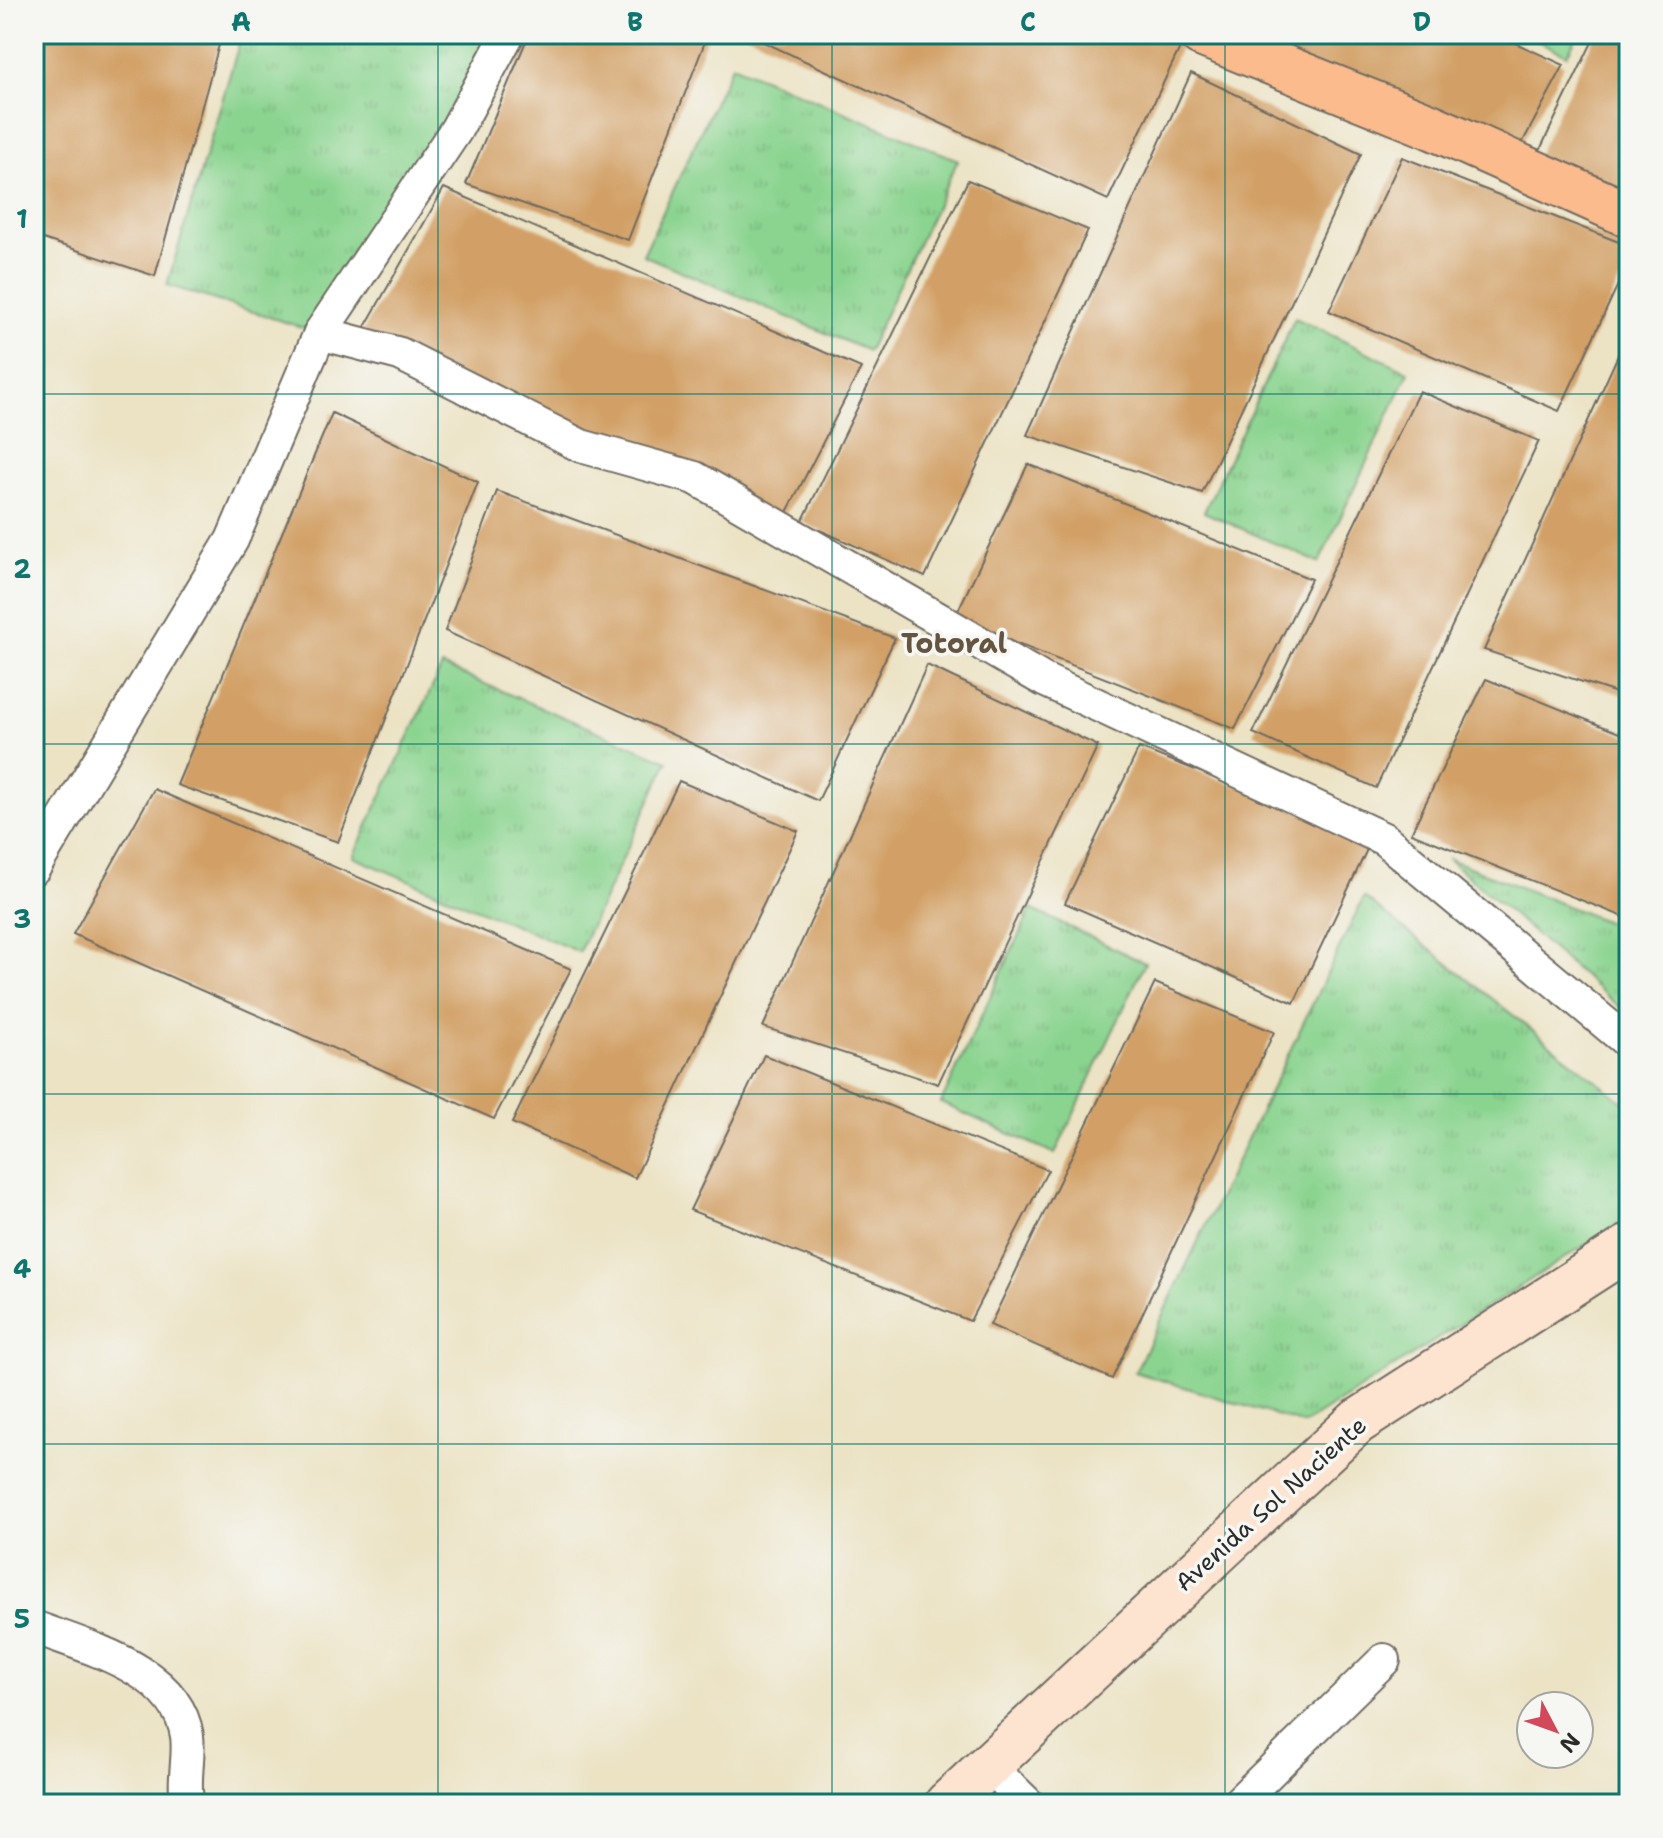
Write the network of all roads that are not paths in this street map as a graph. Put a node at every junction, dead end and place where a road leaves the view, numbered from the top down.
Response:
1 (508, 34) edge
2 (1201, 34) edge
3 (1629, 215) edge
4 (320, 333) junction
5 (34, 868) edge
6 (1629, 1043) edge
7 (1629, 1247) edge
8 (34, 1627) edge
9 (1384, 1660) dead end
10 (988, 1765) junction
11 (188, 1804) edge
12 (947, 1804) edge
13 (1028, 1804) edge
14 (1237, 1804) edge

1 - 4 street
2 - 3 main road
4 - 5 street
4 - 6 street
7 - 10 street, Avenida Sol Naciente
8 - 11 street
9 - 14 street
10 - 12 street, Avenida Sol Naciente
10 - 13 street

